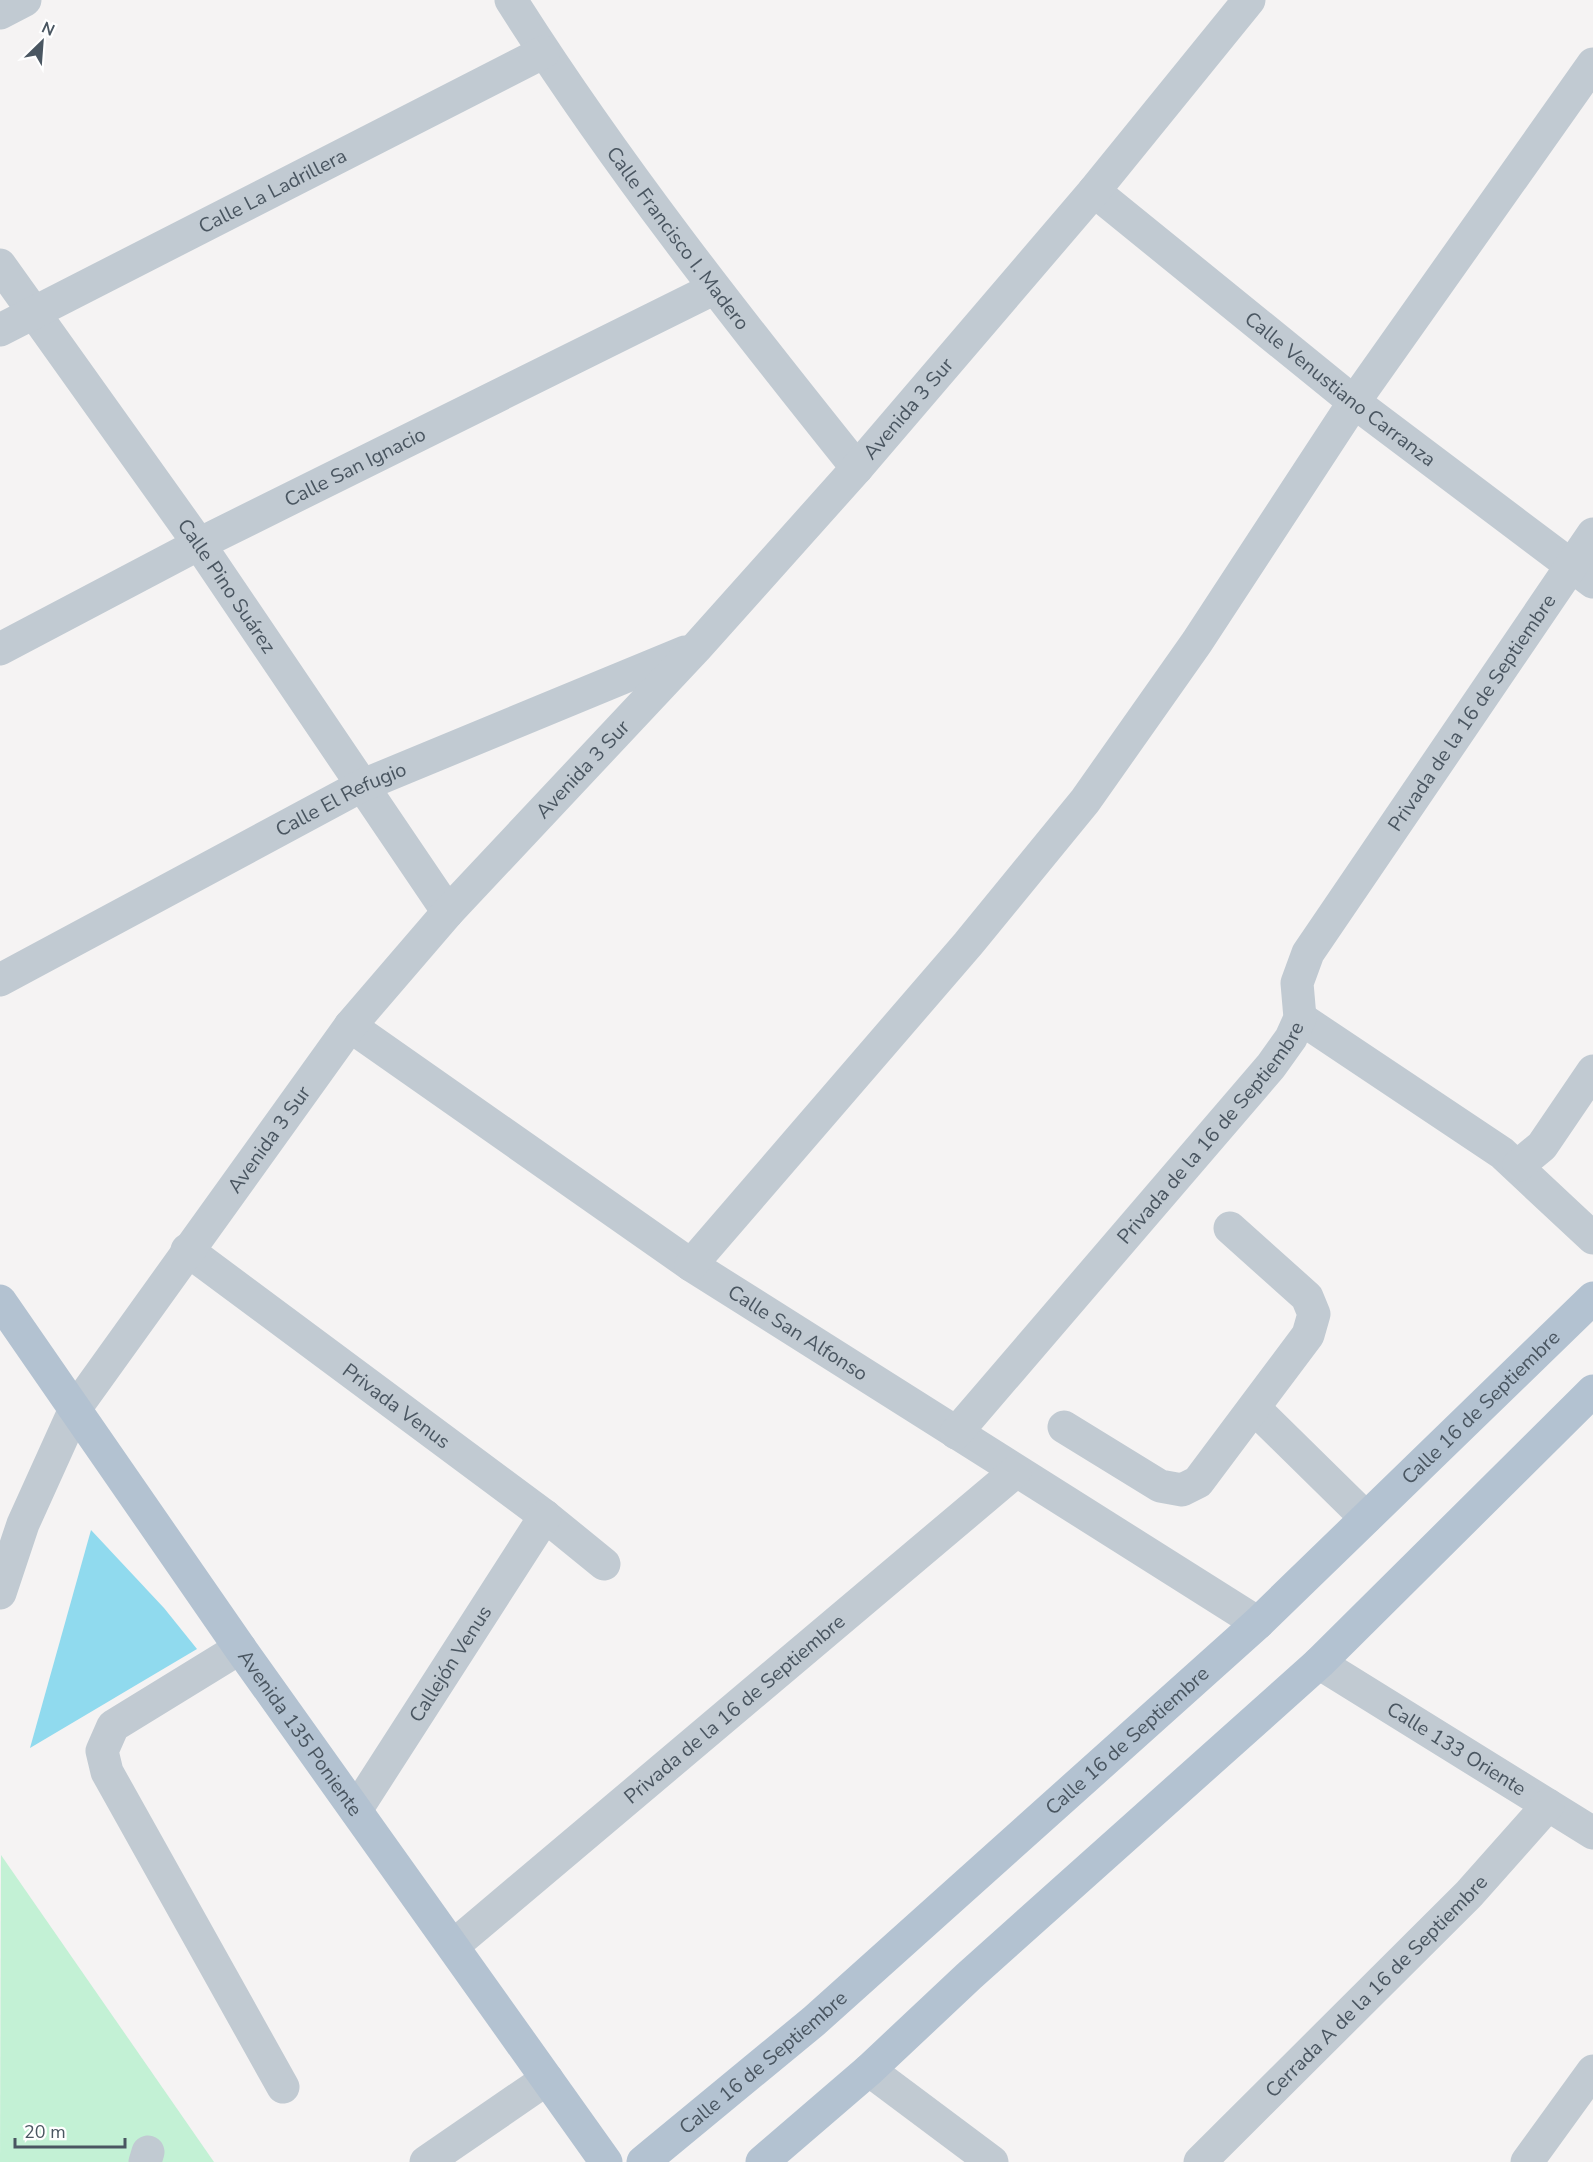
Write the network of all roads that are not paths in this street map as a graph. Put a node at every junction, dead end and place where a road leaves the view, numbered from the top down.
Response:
1 (25, 0) edge
2 (511, 0) edge
3 (1249, 0) edge
4 (0, 13) edge
5 (544, 52) junction
6 (1593, 64) edge
7 (1094, 191) junction
8 (0, 264) edge
9 (713, 288) junction
10 (34, 314) junction
11 (0, 330) edge
12 (1354, 402) junction
13 (857, 468) junction
14 (1593, 534) edge
15 (199, 544) junction
16 (1582, 574) edge
17 (696, 648) junction
18 (0, 649) edge
19 (361, 786) junction
20 (448, 912) junction
21 (0, 980) edge
22 (1299, 1018) junction
23 (350, 1026) junction
24 (1593, 1071) edge
25 (1518, 1166) junction
26 (1230, 1228) dead end
27 (1593, 1238) edge
28 (187, 1250) junction
29 (691, 1265) junction
30 (1593, 1298) edge
31 (0, 1301) edge
32 (1593, 1391) edge
33 (75, 1409) junction
34 (1255, 1409) junction
35 (1064, 1427) dead end
36 (956, 1433) junction
37 (1015, 1472) junction
38 (545, 1516) junction
39 (1366, 1518) junction
40 (604, 1564) dead end
41 (0, 1593) edge
42 (1257, 1623) junction
43 (240, 1648) junction
44 (1319, 1663) junction
45 (1548, 1805) junction
46 (356, 1810) junction
47 (1593, 1833) edge
48 (453, 1946) junction
49 (869, 2070) junction
50 (1593, 2071) edge
51 (547, 2079) junction
52 (283, 2087) dead end
53 (426, 2162) edge
54 (606, 2162) edge
55 (643, 2162) edge
56 (762, 2162) edge
57 (992, 2162) edge
58 (1200, 2162) edge
59 (1527, 2162) edge

1 - 4 street
2 - 5 street, Calle Francisco I. Madero
3 - 7 street, Avenida 3 Sur
5 - 9 street, Calle Francisco I. Madero
5 - 10 street, Calle La Ladrillera
6 - 12 street
7 - 12 street, Calle Venustiano Carranza
7 - 13 street, Avenida 3 Sur
8 - 10 street, Calle Pino Suárez
9 - 13 street, Calle Francisco I. Madero
9 - 15 street, Calle San Ignacio
10 - 11 street, Calle La Ladrillera
10 - 15 street, Calle Pino Suárez
12 - 16 street, Calle Venustiano Carranza
12 - 29 street
13 - 17 street, Avenida 3 Sur
14 - 16 street, Privada de la 16 de Septiembre
15 - 18 street, Calle San Ignacio
15 - 19 street, Calle Pino Suárez
16 - 22 street, Privada de la 16 de Septiembre
17 - 19 street, Calle El Refugio
17 - 20 street, Avenida 3 Sur
19 - 20 street, Calle Pino Suárez
19 - 21 street, Calle El Refugio
20 - 23 street, Avenida 3 Sur
22 - 25 street
22 - 36 street, Privada de la 16 de Septiembre
23 - 28 street, Avenida 3 Sur
23 - 29 street, Calle San Alfonso
24 - 25 street
25 - 27 street
26 - 34 street
28 - 33 street, Avenida 3 Sur
28 - 38 street, Privada Venus
29 - 36 street, Calle San Alfonso
30 - 39 main road, Calle 16 de Septiembre
31 - 33 main road, Avenida 135 Poniente
32 - 44 main road
33 - 41 street, Avenida 3 Sur
33 - 43 main road, Avenida 135 Poniente
34 - 35 street
34 - 39 street
36 - 37 street, Calle San Alfonso
37 - 42 street, Calle San Alfonso
37 - 48 street, Privada de la 16 de Septiembre
38 - 40 street, Privada Venus
38 - 46 street, Callejón Venus
39 - 42 main road, Calle 16 de Septiembre
42 - 55 main road, Calle 16 de Septiembre
43 - 46 main road, Avenida 135 Poniente
43 - 52 street
44 - 45 street, Calle 133 Oriente
44 - 49 main road
45 - 47 street, Calle 133 Oriente
45 - 58 street, Cerrada A de la 16 de Septiembre
46 - 48 main road, Avenida 135 Poniente
48 - 51 main road, Avenida 135 Poniente
49 - 56 main road
49 - 57 street
50 - 59 street
51 - 53 street
51 - 54 main road, Avenida 135 Poniente

